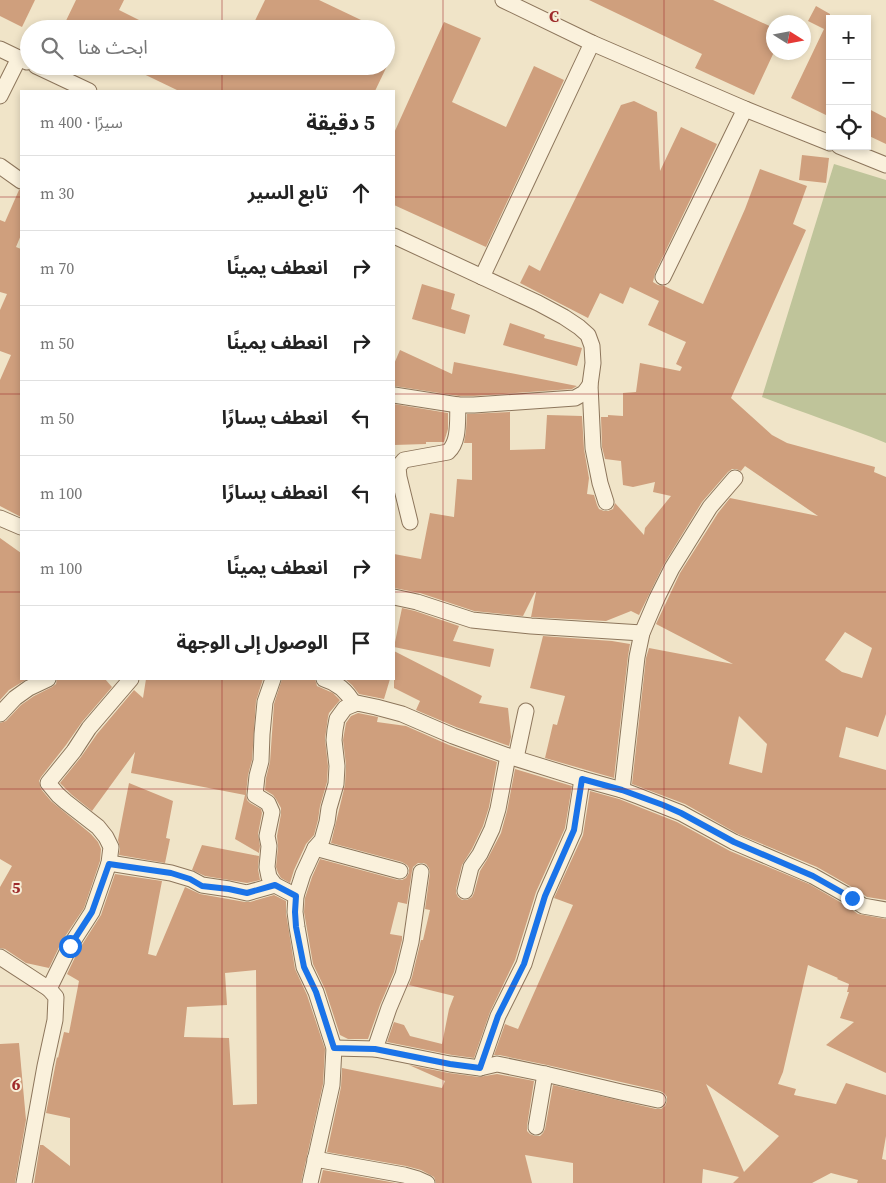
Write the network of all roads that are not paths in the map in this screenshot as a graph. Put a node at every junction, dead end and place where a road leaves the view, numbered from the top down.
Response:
1 (503, 0) edge
2 (592, 43) junction
3 (0, 49) edge
4 (20, 59) edge
5 (20, 67) edge
6 (55, 75) edge
7 (87, 90) edge
8 (0, 96) edge
9 (744, 109) junction
10 (826, 141) edge
11 (849, 150) edge
12 (886, 165) edge
13 (0, 166) edge
14 (20, 180) edge
15 (395, 236) edge
16 (663, 277) dead end
17 (482, 278) junction
18 (590, 385) junction
19 (395, 395) edge
20 (458, 405) junction
21 (735, 478) dead end
22 (606, 502) dead end
23 (0, 519) edge
24 (410, 522) dead end
25 (20, 527) edge
26 (395, 598) edge
27 (642, 633) junction
28 (46, 680) edge
29 (130, 680) edge
30 (273, 680) edge
31 (327, 680) edge
32 (354, 704) junction
33 (526, 711) dead end
34 (0, 714) edge
35 (512, 757) junction
36 (582, 779) junction
37 (622, 790) junction
38 (315, 848) junction
39 (109, 864) junction
40 (400, 871) dead end
41 (420, 872) dead end
42 (275, 885) junction
43 (465, 891) dead end
44 (296, 896) junction
45 (886, 910) edge
46 (0, 957) edge
47 (49, 989) junction
48 (334, 1048) junction
49 (375, 1049) junction
50 (480, 1068) junction
51 (545, 1074) junction
52 (658, 1100) dead end
53 (536, 1127) dead end
54 (315, 1159) junction
55 (24, 1183) edge
56 (310, 1183) edge
57 (427, 1183) edge

1 - 2 street
2 - 9 street
2 - 17 street
3 - 4 street
5 - 8 street
6 - 7 street
9 - 10 street
9 - 16 street
11 - 12 street
13 - 14 street
15 - 17 street
17 - 18 street
18 - 20 street
18 - 22 street
19 - 20 street
20 - 24 street
21 - 27 street
23 - 25 street
26 - 27 street
27 - 37 street
28 - 34 street
29 - 39 street
30 - 42 street
31 - 32 street
32 - 35 street
32 - 38 street
33 - 35 street
35 - 36 street
35 - 43 street
36 - 37 street
36 - 50 street
37 - 45 street
38 - 40 street
38 - 44 street
39 - 42 street
39 - 47 street
41 - 49 street
42 - 44 street
44 - 48 street
46 - 47 street
47 - 55 street
48 - 49 street
48 - 54 street
49 - 50 street
50 - 51 street
51 - 52 street
51 - 53 street
54 - 56 street
54 - 57 street

